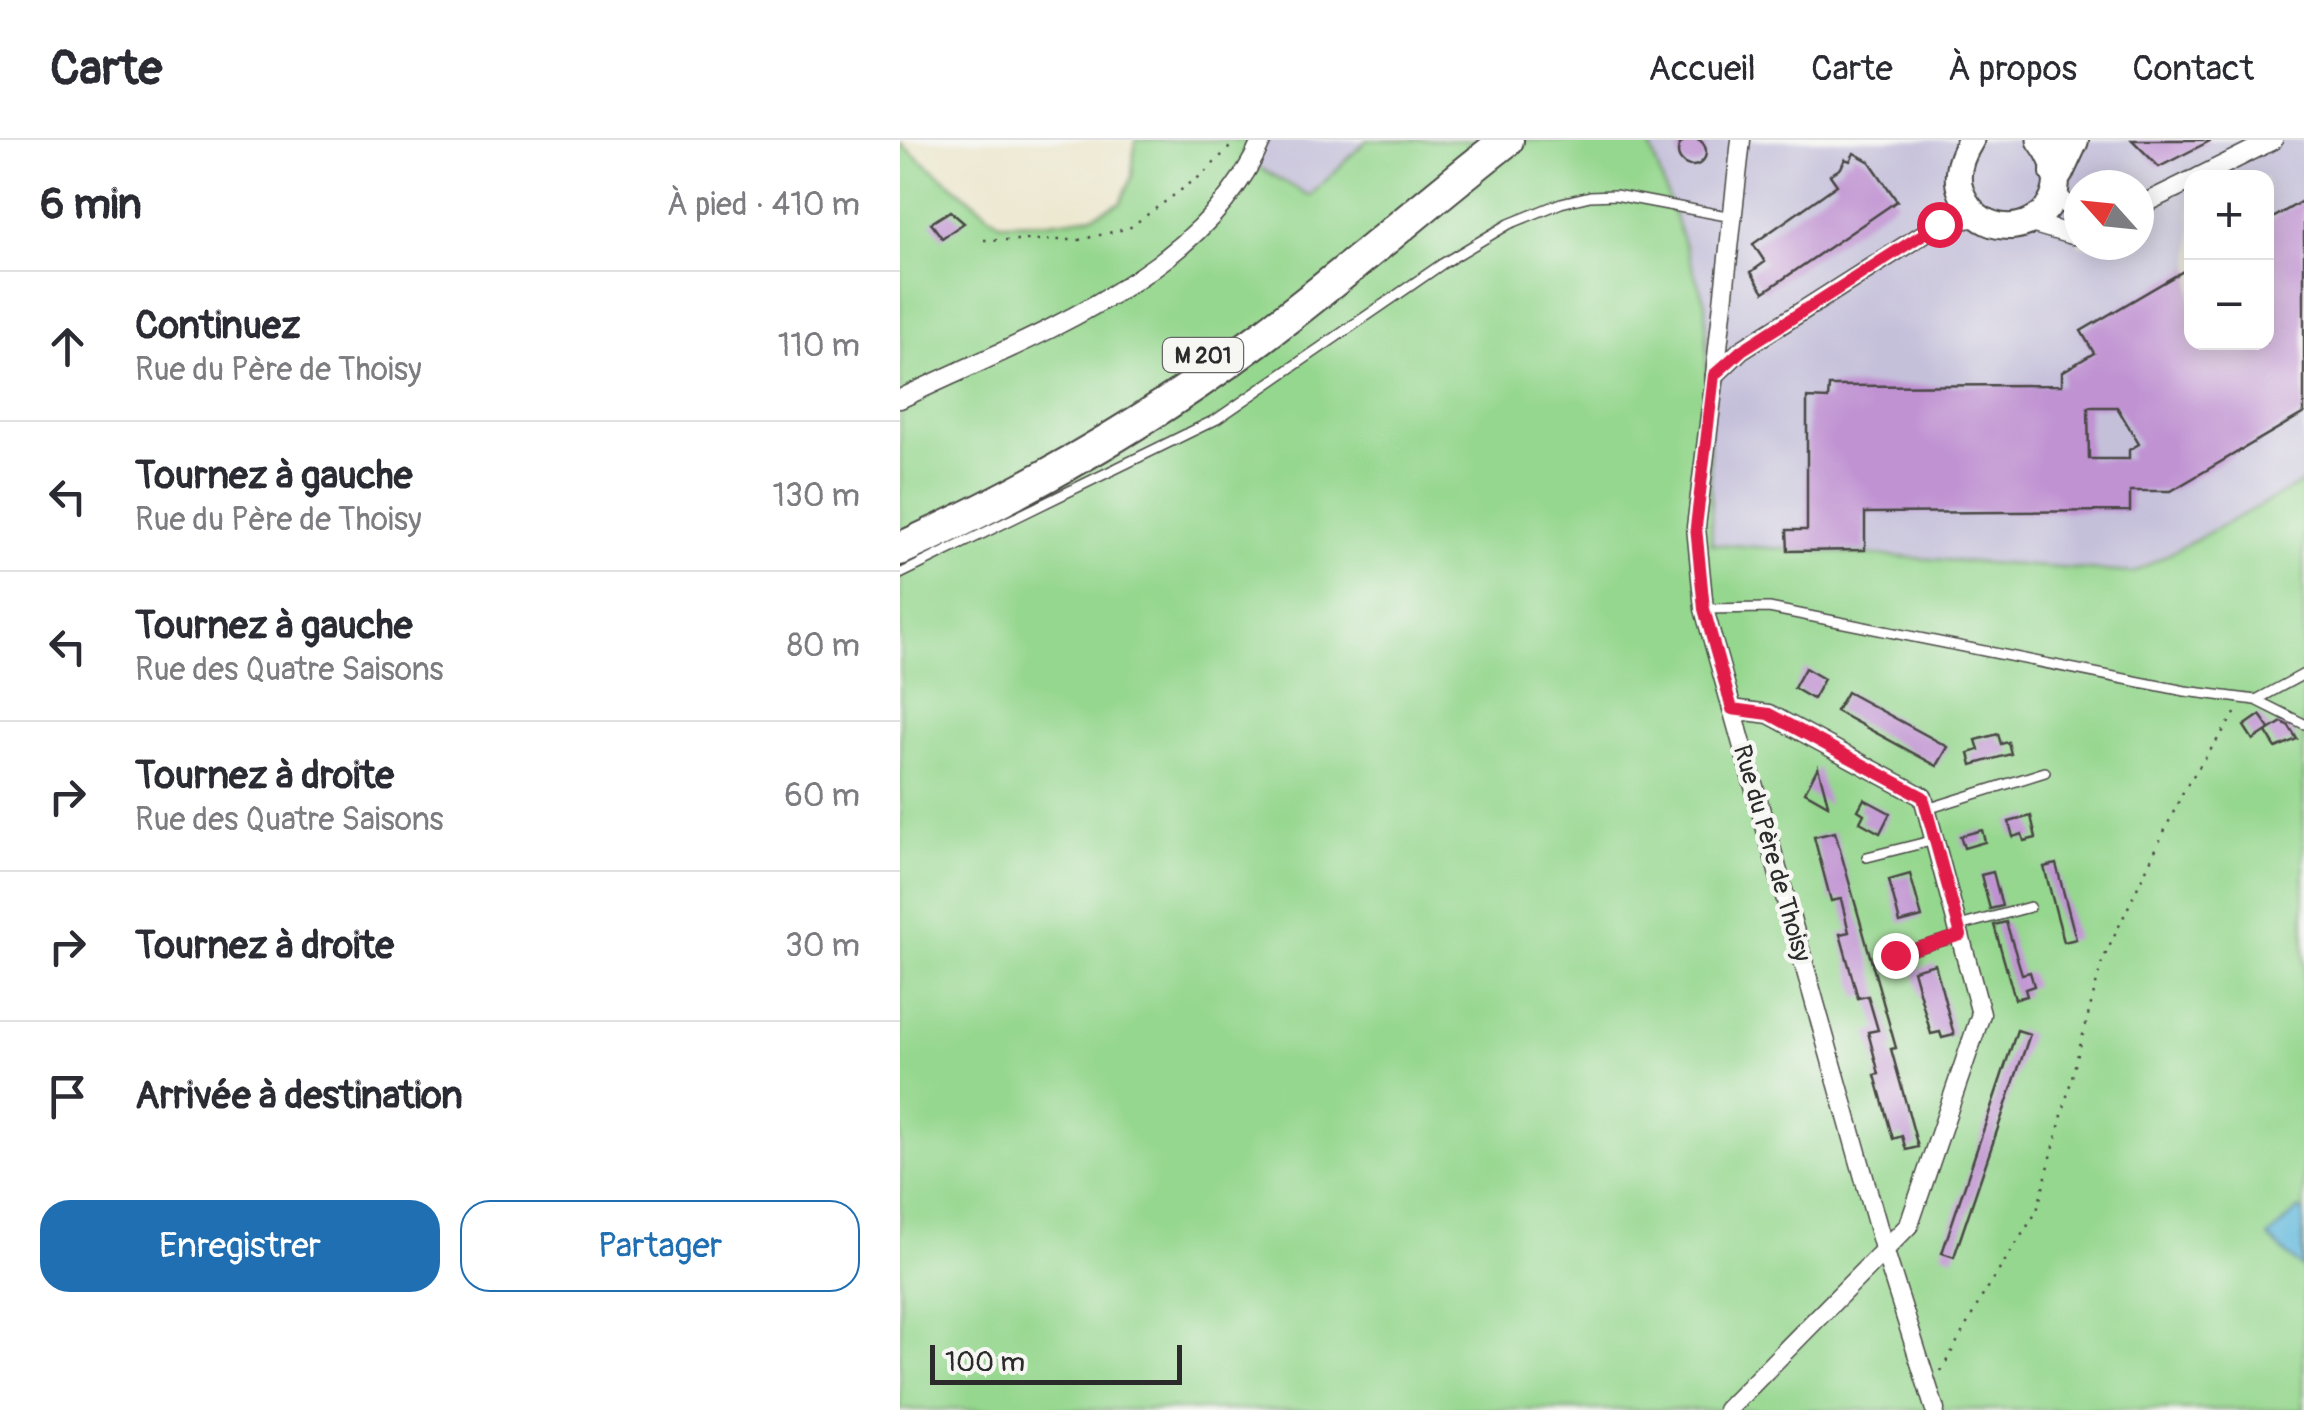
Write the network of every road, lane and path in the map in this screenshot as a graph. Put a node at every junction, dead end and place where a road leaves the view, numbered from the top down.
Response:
1 (1238, 140) edge
2 (1262, 140) edge
3 (1479, 140) edge
4 (1507, 140) edge
5 (1741, 140) edge
6 (1971, 140) edge
7 (2040, 140) edge
8 (2072, 140) edge
9 (2273, 140) edge
10 (2212, 170) edge
11 (2057, 183) junction
12 (2184, 184) edge
13 (1958, 186) junction
14 (2064, 194) edge
15 (2154, 199) edge
16 (1732, 217) junction
17 (1978, 217) junction
18 (2031, 223) junction
19 (1939, 224) junction
20 (2064, 233) edge
21 (984, 240) dead end
22 (1714, 375) junction
23 (900, 399) edge
24 (900, 530) edge
25 (900, 550) edge
26 (900, 574) edge
27 (1704, 609) junction
28 (2304, 674) edge
29 (2250, 700) junction
30 (1732, 709) junction
31 (2304, 724) edge
32 (2046, 772) dead end
33 (1927, 809) junction
34 (1936, 840) junction
35 (1868, 857) dead end
36 (2030, 907) dead end
37 (1960, 930) junction
38 (1895, 955) dead end
39 (1884, 1252) junction
40 (1930, 1390) junction
41 (1727, 1410) edge
42 (1935, 1410) edge

1 - 21 path
2 - 23 street
3 - 24 highway, M 201
4 - 25 highway, M 201
5 - 16 street, Rue du Père de Thoisy
6 - 13 main road
7 - 11 main road
8 - 11 highway
9 - 10 street
11 - 14 street
11 - 18 main road
12 - 15 street
13 - 17 main road
13 - 19 street
16 - 22 street, Rue du Père de Thoisy
16 - 26 lane
17 - 18 main road
17 - 19 street
18 - 20 street
19 - 22 street
22 - 27 street, Rue du Père de Thoisy
27 - 29 lane
27 - 30 street, Rue du Père de Thoisy
28 - 29 lane
29 - 31 lane
29 - 40 path
30 - 33 street
30 - 39 street, Rue du Père de Thoisy
32 - 33 lane
33 - 34 street
34 - 35 lane
34 - 37 street
36 - 37 lane
37 - 38 lane
37 - 39 street
39 - 40 street, Rue du Père de Thoisy
39 - 41 street
40 - 42 street, Rue du Père de Thoisy

